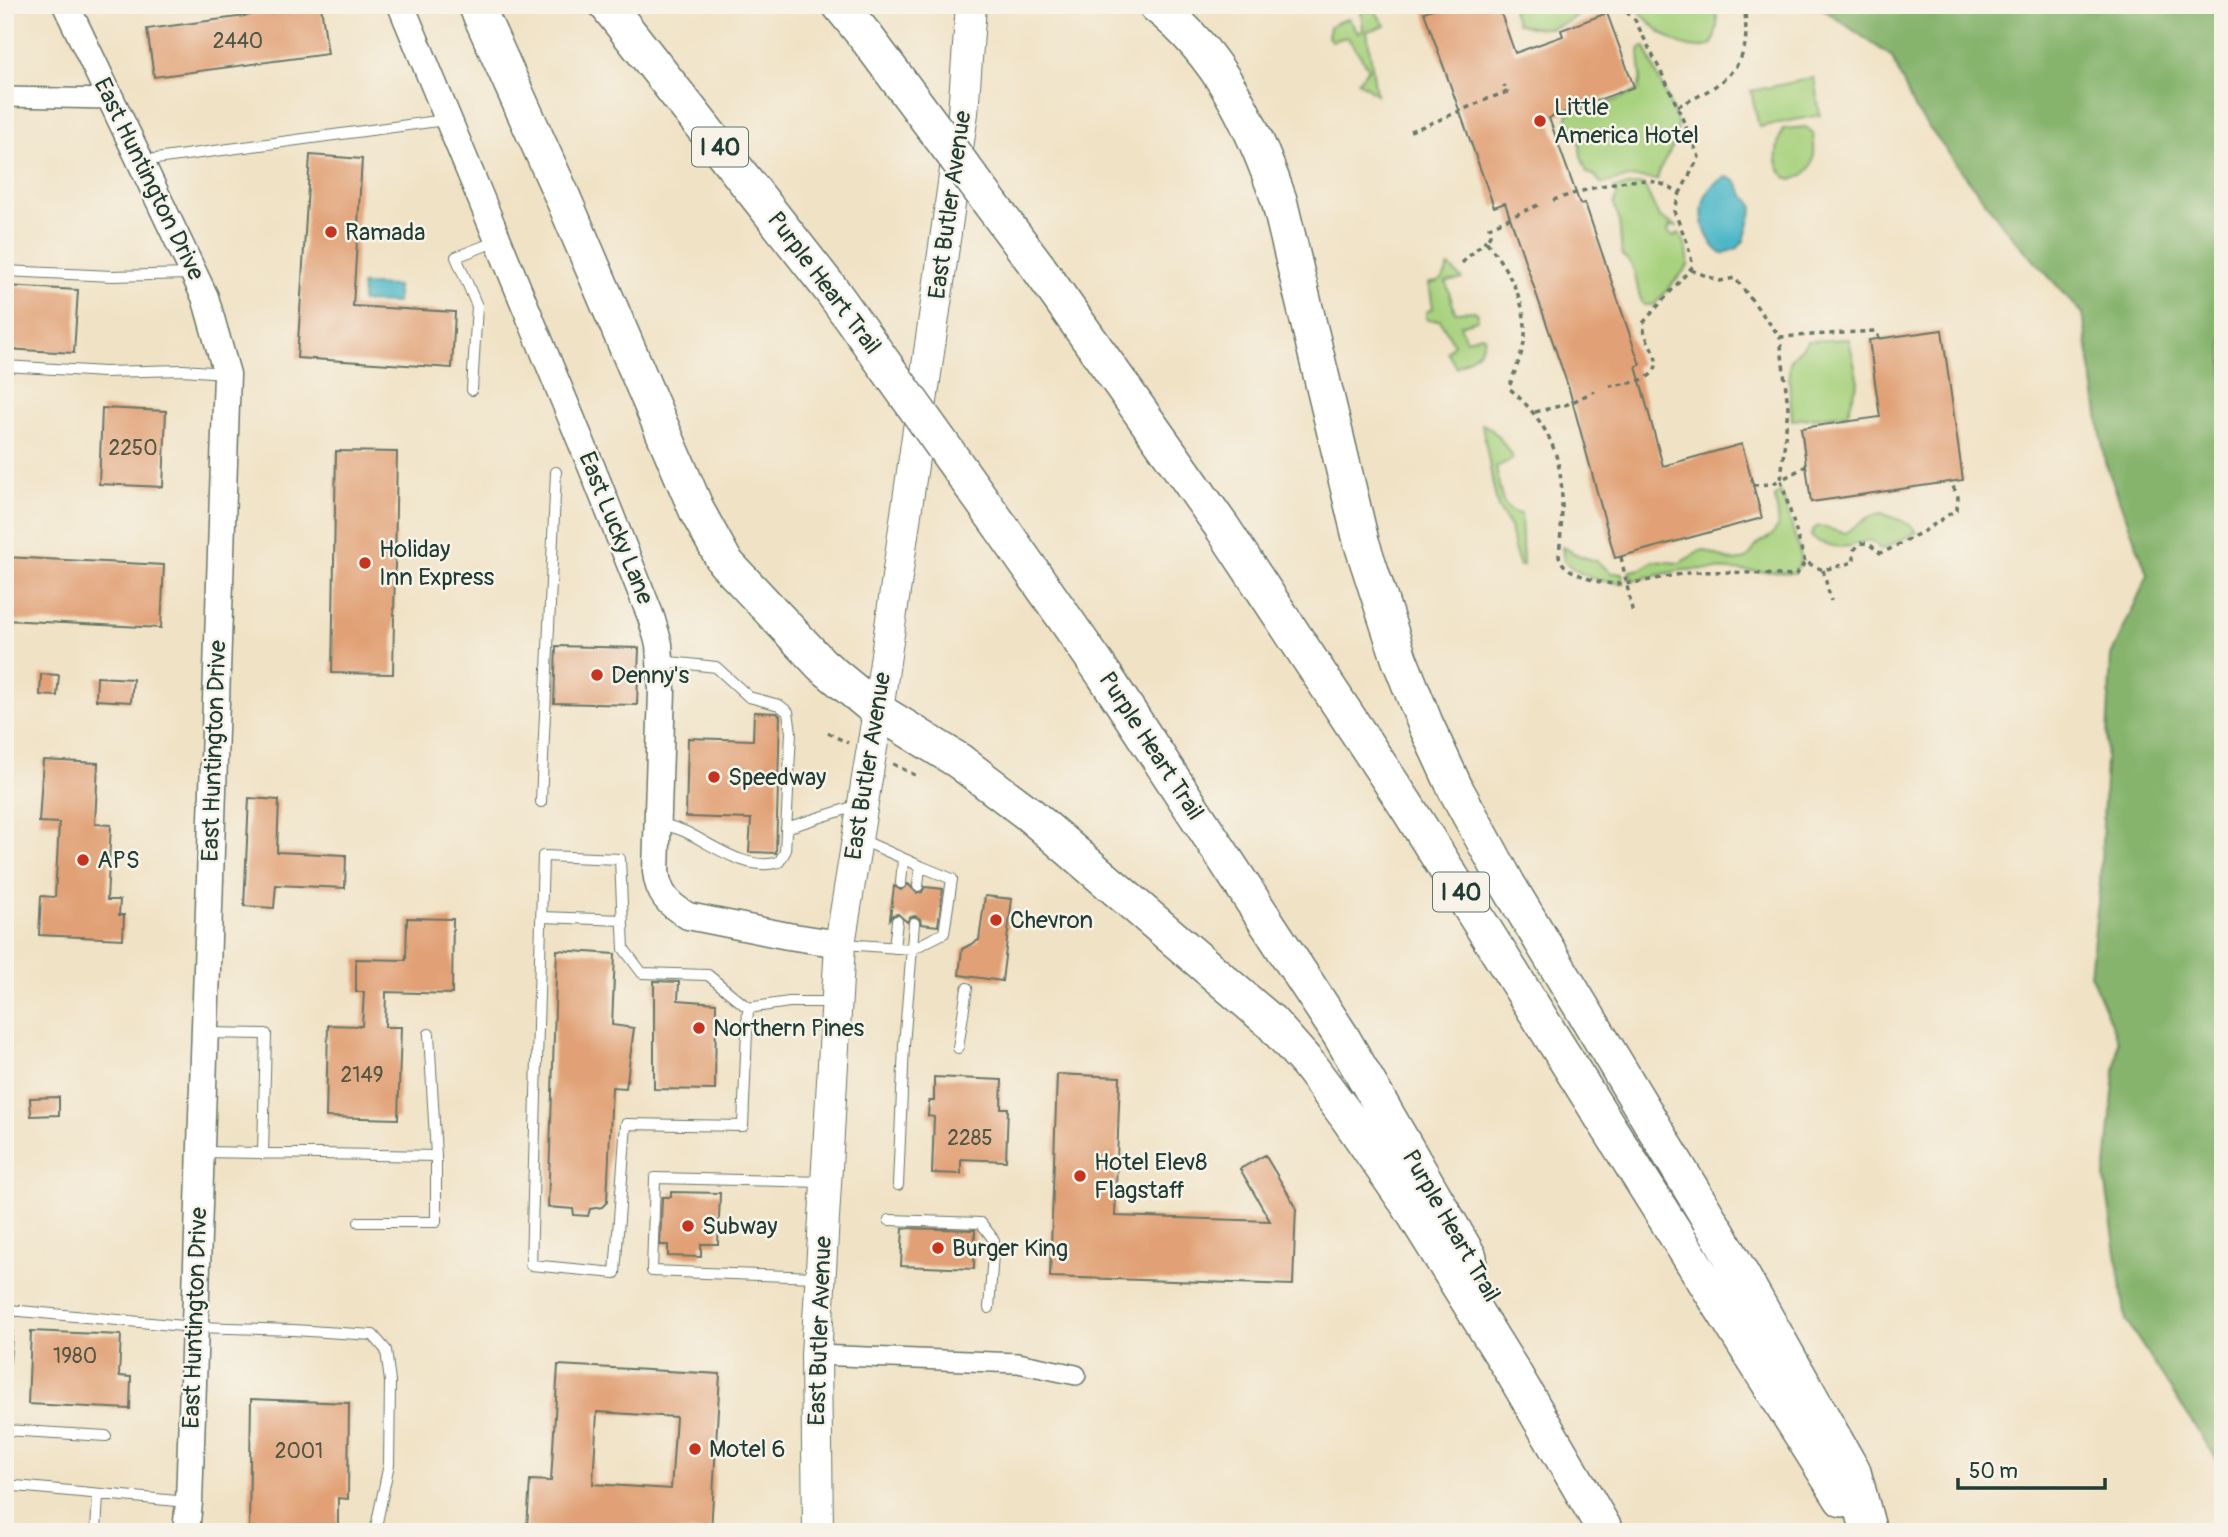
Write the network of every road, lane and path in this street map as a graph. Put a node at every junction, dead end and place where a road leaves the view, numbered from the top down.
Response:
1 (66, 5) edge
2 (401, 5) edge
3 (476, 5) edge
4 (607, 5) edge
5 (840, 5) edge
6 (971, 5) edge
7 (1156, 5) edge
8 (1619, 5) edge
9 (1745, 5) edge
10 (1504, 85) dead end
11 (5, 97) edge
12 (111, 99) junction
13 (1677, 107) junction
14 (447, 120) junction
15 (1410, 131) dead end
16 (141, 161) junction
17 (1680, 193) junction
18 (1553, 200) dead end
19 (1538, 205) dead end
20 (1486, 240) junction
21 (498, 241) junction
22 (1462, 264) dead end
23 (1691, 270) junction
24 (5, 271) edge
25 (194, 274) junction
26 (1780, 337) junction
27 (1880, 339) dead end
28 (5, 366) edge
29 (227, 374) junction
30 (1610, 386) dead end
31 (472, 390) dead end
32 (1595, 391) dead end
33 (1534, 412) junction
34 (1806, 466) dead end
35 (556, 472) dead end
36 (1781, 480) junction
37 (1951, 482) dead end
38 (1753, 485) dead end
39 (1621, 557) dead end
40 (1805, 562) junction
41 (1823, 570) junction
42 (1629, 585) junction
43 (1831, 601) dead end
44 (1633, 614) dead end
45 (661, 661) junction
46 (878, 711) junction
47 (541, 802) dead end
48 (863, 804) junction
49 (657, 822) junction
50 (786, 828) junction
51 (858, 837) junction
52 (903, 859) junction
53 (920, 866) junction
54 (901, 883) dead end
55 (918, 886) dead end
56 (542, 917) junction
57 (623, 920) junction
58 (897, 921) dead end
59 (914, 923) dead end
60 (841, 944) junction
61 (894, 947) junction
62 (912, 949) junction
63 (967, 988) dead end
64 (837, 1002) junction
65 (748, 1008) junction
66 (205, 1032) junction
67 (429, 1034) dead end
68 (958, 1048) dead end
69 (201, 1152) junction
70 (263, 1154) junction
71 (436, 1156) junction
72 (826, 1182) junction
73 (898, 1185) dead end
74 (889, 1220) dead end
75 (359, 1222) dead end
76 (820, 1278) junction
77 (989, 1308) dead end
78 (7, 1310) edge
79 (194, 1327) junction
80 (816, 1355) junction
81 (5, 1361) edge
82 (1076, 1375) dead end
83 (5, 1430) edge
84 (106, 1436) dead end
85 (5, 1485) edge
86 (99, 1494) junction
87 (189, 1502) junction
88 (96, 1532) edge
89 (186, 1532) edge
90 (375, 1532) edge
91 (818, 1532) edge
92 (1606, 1532) edge
93 (1627, 1532) edge
94 (1863, 1532) edge
95 (1869, 1532) edge

1 - 12 street, East Huntington Drive
2 - 14 street, East Lucky Lane
3 - 46 highway
4 - 93 highway, Purple Heart Trail / I 40, bridge
5 - 94 highway, I 40, bridge
6 - 46 main road, East Butler Avenue
7 - 95 highway
8 - 13 path
9 - 13 path
10 - 15 path
11 - 12 street
12 - 16 street, East Huntington Drive
13 - 17 path
14 - 16 lane
14 - 21 street, East Lucky Lane
16 - 25 street, East Huntington Drive
17 - 18 path
17 - 23 path
19 - 20 path
20 - 22 path
20 - 33 path
21 - 31 lane
21 - 45 street, East Lucky Lane
23 - 26 path
23 - 30 path
24 - 25 lane
25 - 29 street, East Huntington Drive
26 - 27 path
26 - 36 path
28 - 29 lane
29 - 66 street, East Huntington Drive
32 - 33 path
33 - 42 path
34 - 36 path
35 - 47 lane
36 - 38 path
36 - 40 path
37 - 41 path
39 - 42 path
40 - 41 path
40 - 42 path
41 - 43 path
42 - 44 path
45 - 49 street, East Lucky Lane
45 - 50 lane
46 - 48 main road, East Butler Avenue
46 - 92 highway
48 - 50 lane
48 - 51 main road, East Butler Avenue
49 - 50 lane
49 - 60 street, East Lucky Lane
51 - 52 lane
51 - 60 main road, East Butler Avenue
52 - 53 lane
52 - 54 lane
53 - 55 lane
53 - 62 lane
56 - 57 lane
56 - 57 lane
56 - 65 lane
57 - 65 lane
58 - 61 lane
59 - 62 lane
60 - 61 lane
60 - 64 main road, East Butler Avenue
61 - 62 lane
62 - 73 lane
63 - 68 lane
64 - 65 lane
64 - 72 main road, East Butler Avenue
66 - 69 street, East Huntington Drive
66 - 70 lane
67 - 71 lane
69 - 70 lane
69 - 79 street, East Huntington Drive
70 - 71 lane
71 - 75 lane
72 - 76 main road, East Butler Avenue
72 - 76 lane
74 - 77 lane
76 - 80 main road, East Butler Avenue
78 - 79 lane
78 - 81 lane
79 - 87 street, East Huntington Drive
79 - 90 lane
80 - 82 street
80 - 91 main road, East Butler Avenue
83 - 84 lane
85 - 86 lane
86 - 87 lane
86 - 88 lane
87 - 89 street, East Huntington Drive

